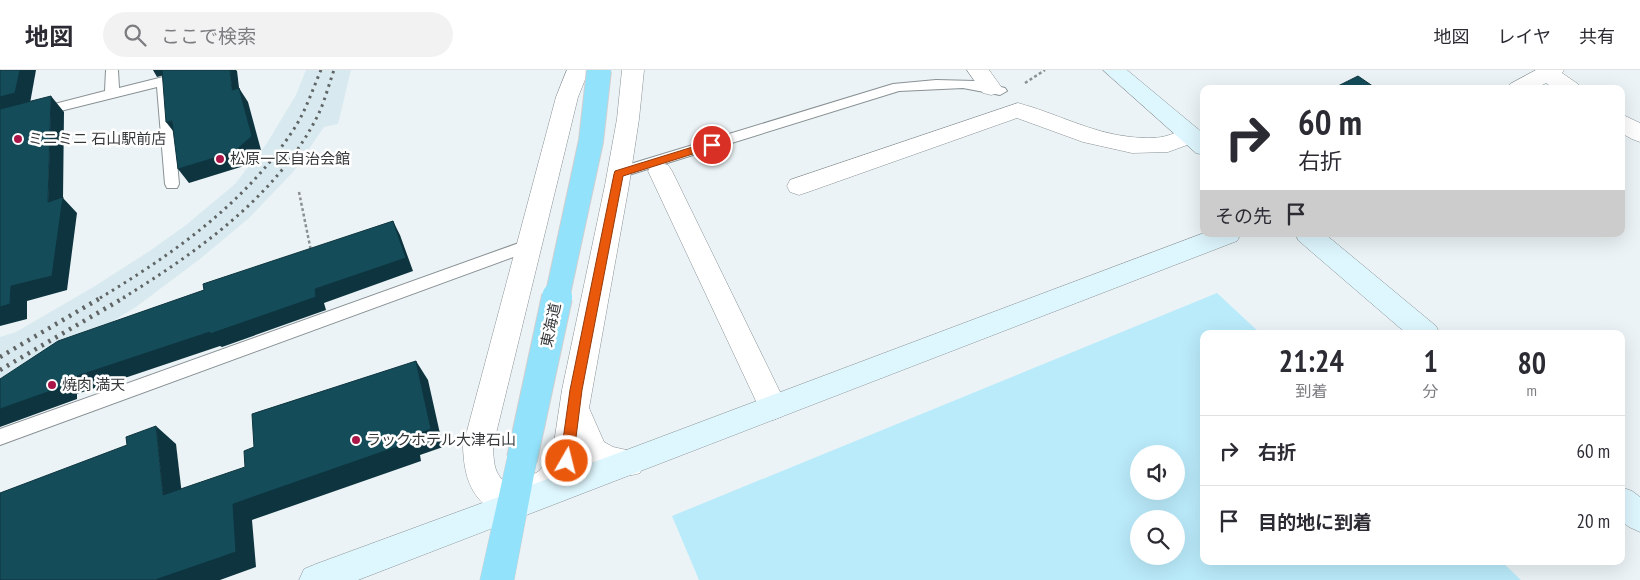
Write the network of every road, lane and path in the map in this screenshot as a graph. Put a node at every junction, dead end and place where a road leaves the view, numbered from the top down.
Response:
1 (112, 70) edge
2 (206, 70) edge
3 (578, 70) edge
4 (599, 70) edge
5 (633, 70) edge
6 (978, 70) edge
7 (1114, 70) edge
8 (1548, 71) edge
9 (163, 80) junction
10 (1525, 85) edge
11 (1565, 85) edge
12 (995, 90) joint
13 (112, 93) junction
14 (0, 122) edge
15 (1625, 125) edge
16 (1640, 134) edge
17 (1197, 141) edge
18 (660, 171) dead end
19 (619, 174) junction
20 (172, 184) dead end
21 (799, 186) dead end
22 (299, 192) dead end
23 (1220, 237) edge
24 (1312, 237) edge
25 (530, 245) junction
26 (312, 260) edge
27 (1421, 330) edge
28 (773, 406) junction
29 (574, 408) junction
30 (0, 437) edge
31 (628, 463) junction
32 (1625, 504) edge
33 (512, 506) junction
34 (1640, 517) edge
35 (316, 580) edge
36 (497, 580) edge

1 - 13 lane
2 - 9 lane
3 - 25 street
4 - 33 highway, 東海道, bridge
5 - 19 street
6 - 12 street
7 - 17 street
8 - 10 street
8 - 11 street
9 - 13 lane
9 - 20 lane
12 - 19 lane
13 - 14 lane
15 - 16 street
17 - 21 street
18 - 28 street
19 - 29 street
22 - 26 path
23 - 28 street
24 - 27 street
25 - 30 lane
25 - 33 street
28 - 31 street
29 - 31 street
29 - 33 street
31 - 33 street
32 - 34 street
33 - 35 street
33 - 36 highway, 東海道

